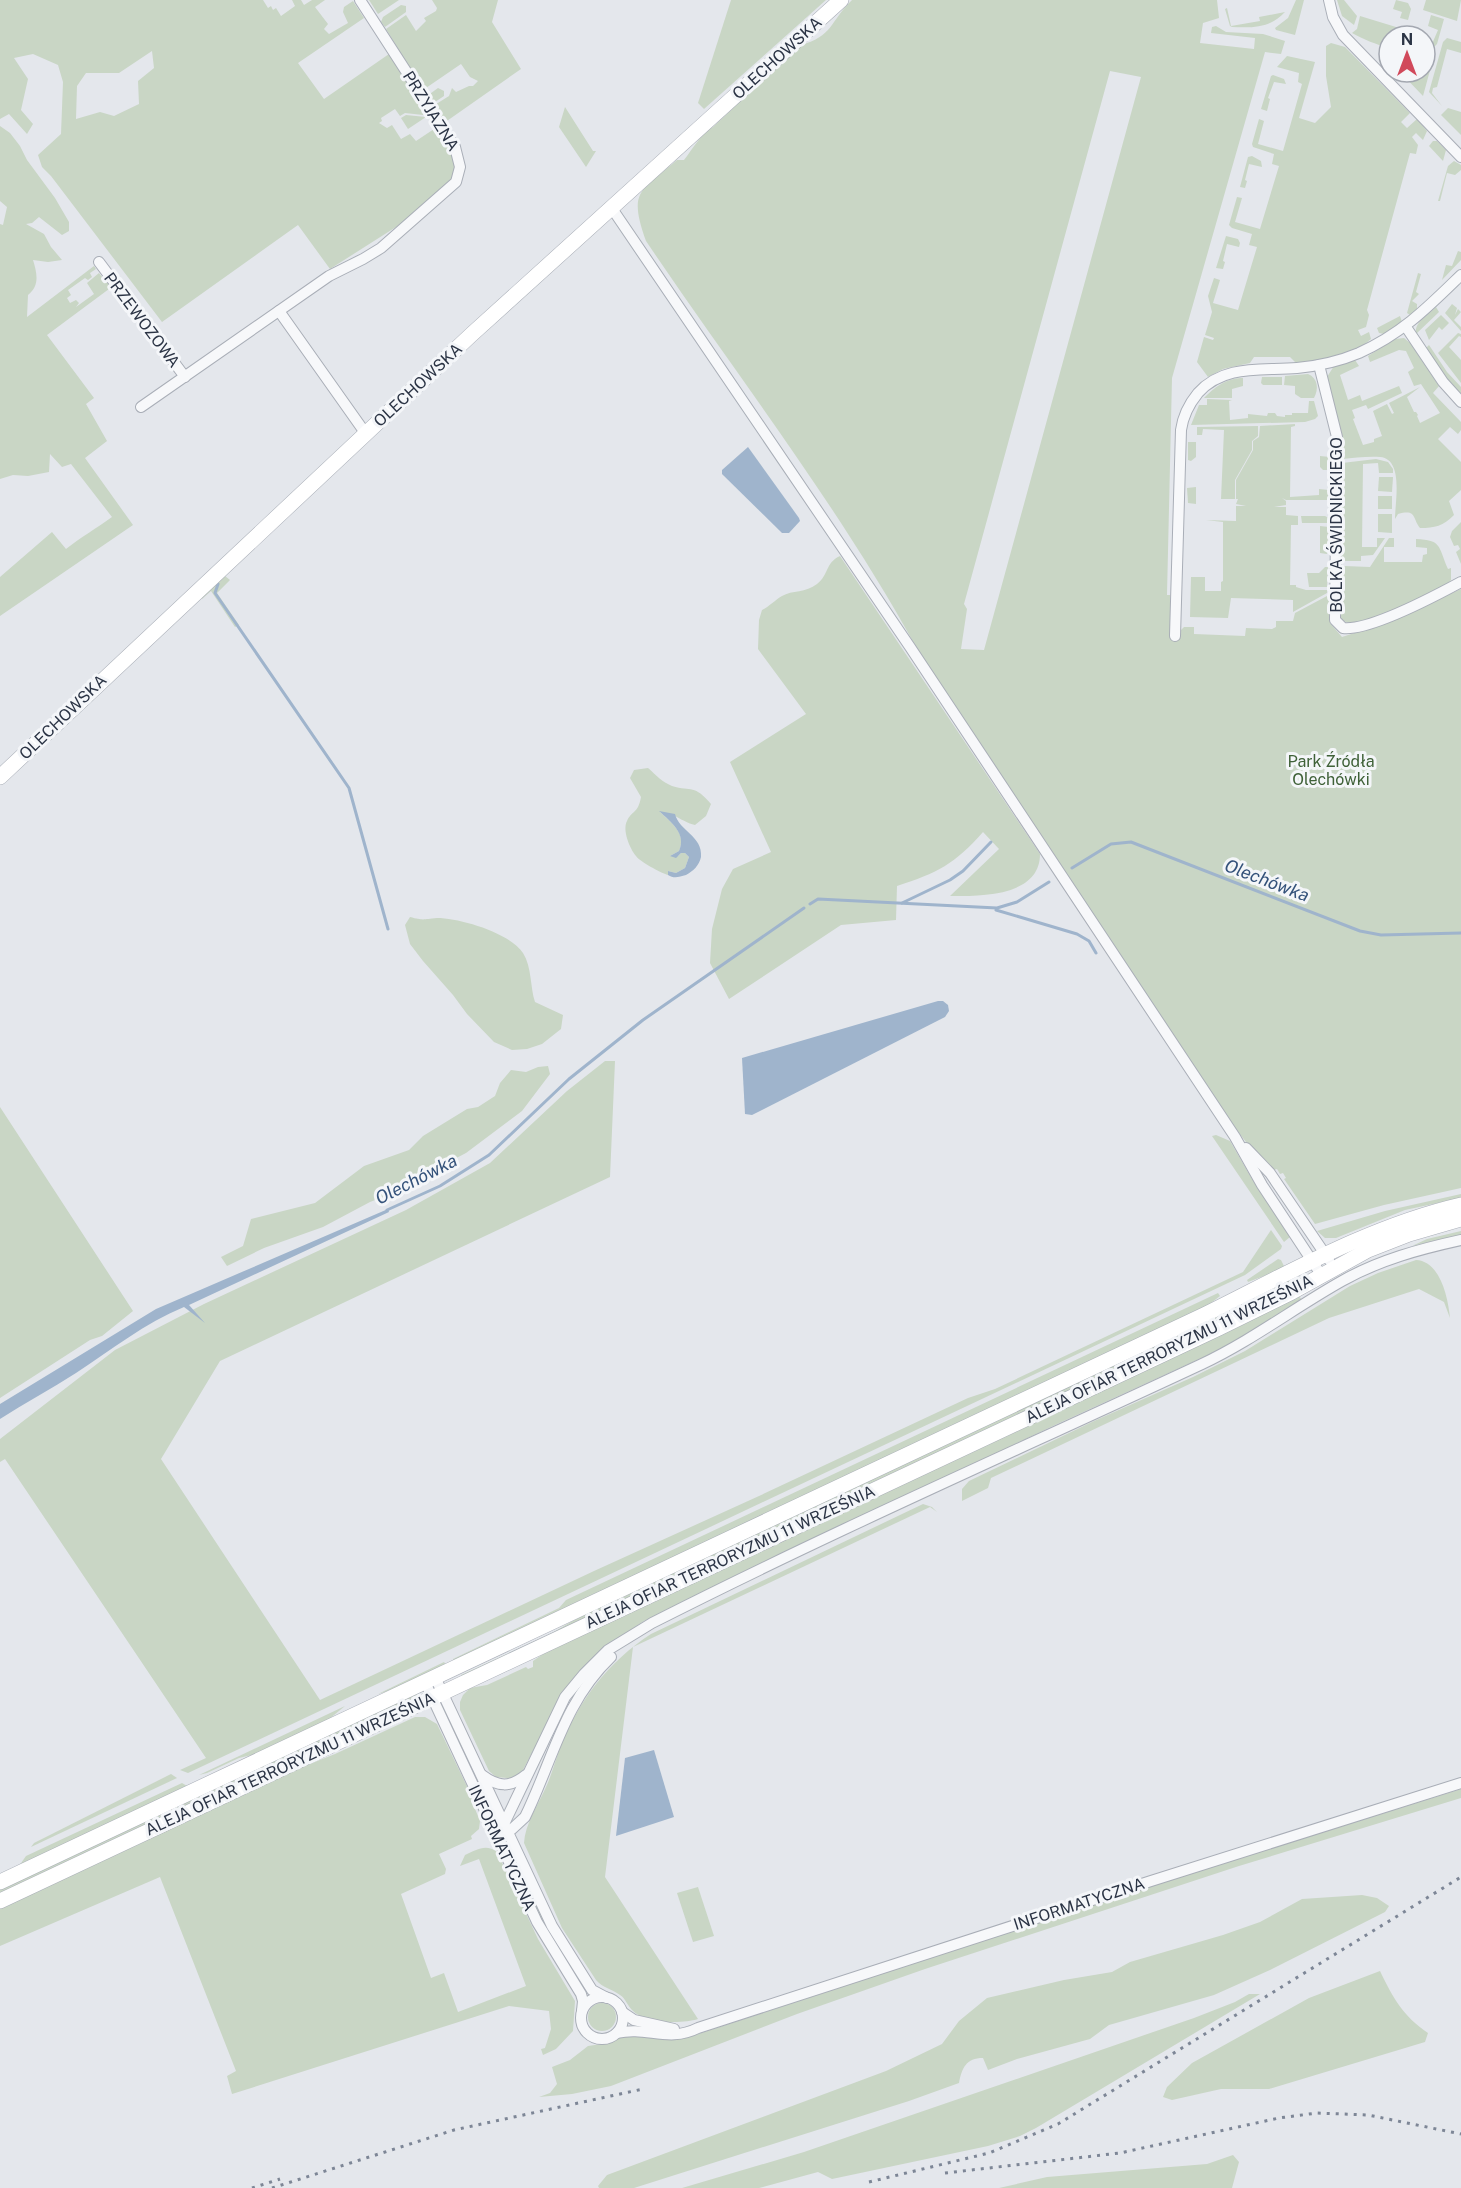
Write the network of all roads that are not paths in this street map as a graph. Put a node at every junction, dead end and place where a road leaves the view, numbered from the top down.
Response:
1 (360, 0) edge
2 (841, 0) edge
3 (1329, 0) edge
4 (1461, 157) edge
5 (612, 207) junction
6 (99, 262) dead end
7 (1461, 275) edge
8 (329, 276) joint
9 (279, 311) junction
10 (1406, 327) junction
11 (1318, 365) junction
12 (185, 377) junction
13 (1461, 402) edge
14 (141, 407) dead end
15 (366, 434) junction
16 (1461, 582) edge
17 (1175, 636) dead end
18 (0, 777) edge
19 (1461, 1205) edge
20 (1461, 1219) edge
21 (1461, 1240) edge
22 (1319, 1258) junction
23 (1328, 1272) junction
24 (622, 1643) junction
25 (430, 1679) junction
26 (437, 1695) junction
27 (480, 1774) junction
28 (527, 1775) junction
29 (1461, 1783) edge
30 (506, 1828) junction
31 (495, 1833) junction
32 (0, 1882) edge
33 (0, 1901) edge
34 (607, 1998) junction
35 (582, 2011) junction
36 (622, 2012) junction
37 (699, 2028) junction
38 (617, 2033) junction

1 - 8 street, PRZYJAZNA
2 - 5 street, OLECHOWSKA
3 - 4 street
5 - 15 street, OLECHOWSKA
5 - 22 street
6 - 12 street, PRZEWOZOWA
7 - 10 street
8 - 9 street, PRZEWOZOWA
9 - 12 street, PRZEWOZOWA
9 - 15 street
10 - 11 street
10 - 13 street
11 - 16 street, BOLKA ŚWIDNICKIEGO
11 - 17 street
12 - 14 street, PRZEWOZOWA
15 - 18 street, OLECHOWSKA
19 - 22 street, ALEJA OFIAR TERRORYZMU 11 WRZEŚNIA
20 - 23 street, ALEJA OFIAR TERRORYZMU 11 WRZEŚNIA
21 - 24 street
22 - 23 street
22 - 25 street, ALEJA OFIAR TERRORYZMU 11 WRZEŚNIA
23 - 26 street, ALEJA OFIAR TERRORYZMU 11 WRZEŚNIA
24 - 28 street
24 - 30 street
25 - 26 street, INFORMATYCZNA
25 - 32 street, ALEJA OFIAR TERRORYZMU 11 WRZEŚNIA
26 - 27 street, INFORMATYCZNA
26 - 31 street, INFORMATYCZNA
26 - 33 street, ALEJA OFIAR TERRORYZMU 11 WRZEŚNIA
27 - 28 street
27 - 30 street, INFORMATYCZNA
28 - 30 street
29 - 37 street, INFORMATYCZNA
30 - 31 street
30 - 34 street, INFORMATYCZNA
31 - 35 street, INFORMATYCZNA
34 - 35 street
34 - 36 street
35 - 38 street
36 - 37 street, INFORMATYCZNA
36 - 38 street
37 - 38 street, INFORMATYCZNA

